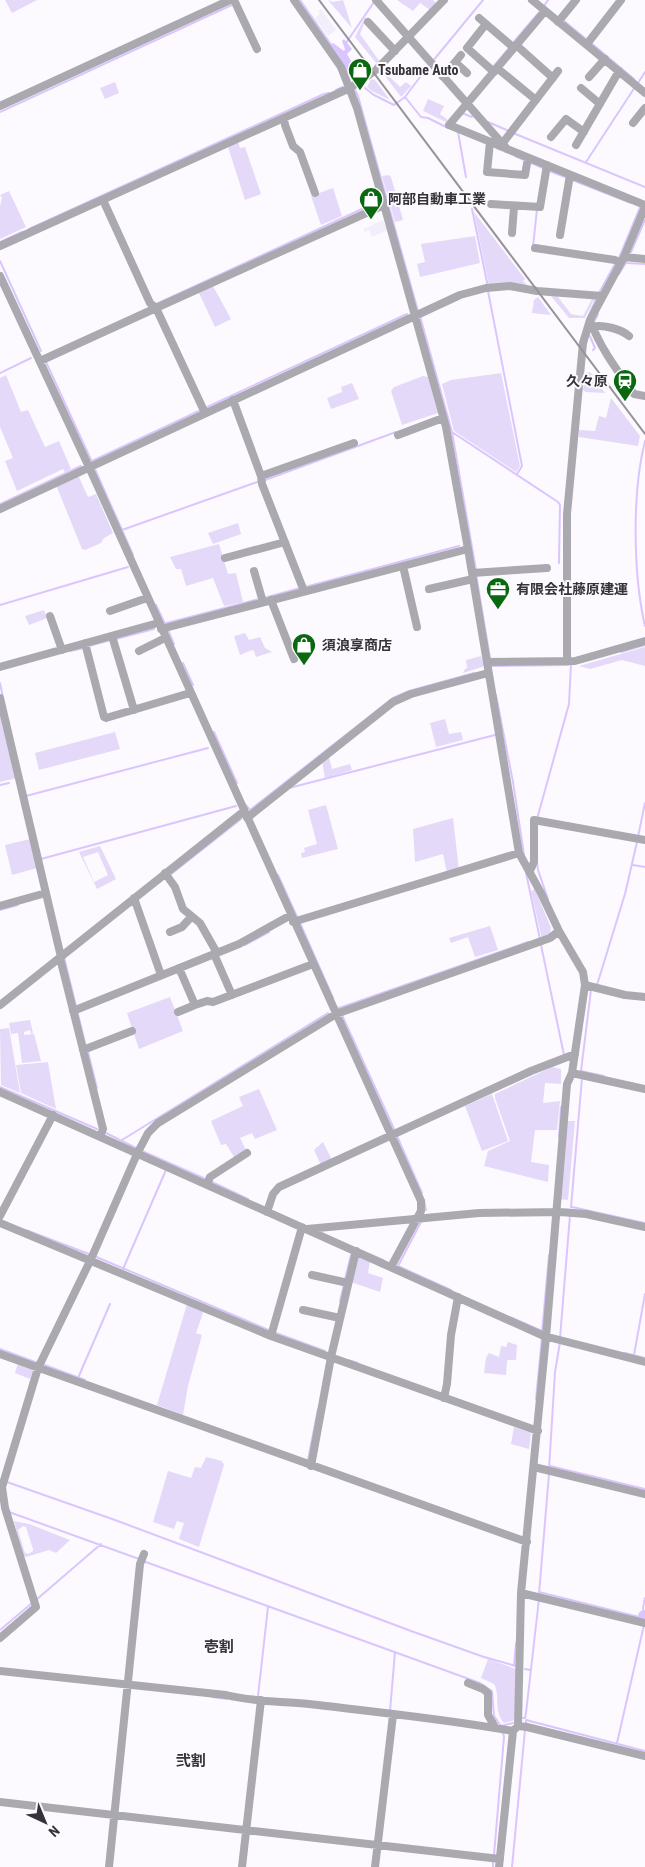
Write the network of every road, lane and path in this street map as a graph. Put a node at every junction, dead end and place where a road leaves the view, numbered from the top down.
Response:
1 (294, 0) edge
2 (444, 0) edge
3 (532, 0) edge
4 (576, 0) edge
5 (621, 0) edge
6 (234, 1) edge
7 (377, 1) edge
8 (543, 9) junction
9 (479, 18) dead end
10 (560, 19) junction
11 (368, 22) dead end
12 (486, 24) junction
13 (408, 36) junction
14 (588, 42) junction
15 (513, 46) junction
16 (257, 49) dead end
17 (395, 51) junction
18 (461, 55) dead end
19 (605, 59) junction
20 (455, 62) junction
21 (493, 69) junction
22 (619, 71) junction
23 (467, 73) dead end
24 (443, 77) junction
25 (589, 77) dead end
26 (350, 88) junction
27 (581, 88) dead end
28 (645, 93) edge
29 (536, 100) junction
30 (600, 104) junction
31 (0, 106) edge
32 (463, 106) junction
33 (645, 108) edge
34 (284, 118) junction
35 (633, 123) dead end
36 (584, 132) junction
37 (551, 137) dead end
38 (489, 144) junction
39 (576, 145) dead end
40 (505, 146) junction
41 (527, 160) junction
42 (546, 168) junction
43 (569, 177) junction
44 (314, 193) dead end
45 (103, 200) junction
46 (491, 204) dead end
47 (384, 205) junction
48 (643, 205) edge
49 (514, 207) junction
50 (512, 233) dead end
51 (560, 235) dead end
52 (0, 246) edge
53 (534, 248) dead end
54 (645, 259) edge
55 (620, 261) junction
56 (0, 276) edge
57 (599, 295) junction
58 (153, 306) junction
59 (418, 314) junction
60 (591, 324) junction
61 (629, 336) dead end
62 (43, 359) junction
63 (645, 396) edge
64 (233, 400) junction
65 (203, 410) junction
66 (443, 418) junction
67 (398, 435) dead end
68 (354, 443) dead end
69 (92, 466) junction
70 (262, 479) junction
71 (0, 508) edge
72 (285, 542) junction
73 (468, 549) junction
74 (225, 558) dead end
75 (403, 566) junction
76 (546, 568) dead end
77 (254, 570) dead end
78 (473, 576) junction
79 (303, 588) junction
80 (429, 589) dead end
81 (147, 598) junction
82 (267, 601) junction
83 (110, 611) dead end
84 (50, 616) dead end
85 (163, 627) junction
86 (417, 627) dead end
87 (112, 636) junction
88 (166, 638) junction
89 (645, 641) edge
90 (85, 643) junction
91 (62, 650) junction
92 (139, 651) dead end
93 (294, 658) dead end
94 (567, 661) junction
95 (489, 666) junction
96 (0, 667) edge
97 (190, 693) junction
98 (0, 698) edge
99 (134, 710) junction
100 (245, 815) junction
101 (640, 839) edge
102 (519, 853) junction
103 (530, 871) junction
104 (167, 876) junction
105 (46, 896) junction
106 (135, 900) junction
107 (0, 906) edge
108 (191, 917) junction
109 (295, 919) junction
110 (559, 931) junction
111 (170, 932) dead end
112 (215, 955) junction
113 (60, 957) junction
114 (313, 964) junction
115 (180, 970) junction
116 (161, 975) junction
117 (589, 986) junction
118 (232, 995) junction
119 (645, 997) edge
120 (0, 1004) edge
121 (195, 1005) junction
122 (76, 1010) junction
123 (178, 1012) dead end
124 (336, 1014) junction
125 (132, 1031) dead end
126 (83, 1050) junction
127 (568, 1056) junction
128 (578, 1074) junction
129 (645, 1089) edge
130 (0, 1092) edge
131 (53, 1115) junction
132 (394, 1134) junction
133 (100, 1136) junction
134 (246, 1153) dead end
135 (137, 1154) junction
136 (207, 1185) junction
137 (267, 1212) junction
138 (556, 1212) junction
139 (418, 1219) junction
140 (1, 1221) edge
141 (645, 1227) edge
142 (304, 1228) junction
143 (356, 1251) junction
144 (92, 1257) junction
145 (391, 1267) junction
146 (312, 1275) dead end
147 (348, 1283) junction
148 (458, 1297) junction
149 (303, 1310) dead end
150 (340, 1318) junction
151 (272, 1333) junction
152 (543, 1336) junction
153 (0, 1354) edge
154 (330, 1355) junction
155 (645, 1362) edge
156 (39, 1365) junction
157 (444, 1398) junction
158 (535, 1431) junction
159 (311, 1463) junction
160 (534, 1467) junction
161 (645, 1494) edge
162 (525, 1541) junction
163 (142, 1558) dead end
164 (521, 1593) junction
165 (644, 1623) edge
166 (0, 1638) edge
167 (0, 1671) edge
168 (468, 1683) dead end
169 (128, 1686) junction
170 (260, 1703) junction
171 (393, 1717) junction
172 (511, 1728) junction
173 (645, 1756) edge
174 (0, 1802) edge
175 (112, 1814) junction
176 (246, 1831) junction
177 (378, 1846) junction
178 (496, 1861) edge
179 (109, 1867) edge
180 (242, 1867) edge
181 (376, 1867) edge

1 - 26 street
2 - 13 street
3 - 8 street
4 - 10 street
5 - 14 street
6 - 16 street
6 - 31 street
7 - 13 street
8 - 10 street
8 - 15 street
9 - 12 street
10 - 14 street
11 - 17 street
12 - 15 street
12 - 21 street
13 - 17 street
13 - 24 street
14 - 19 street
15 - 21 street
15 - 29 street
17 - 26 street
18 - 20 street
19 - 22 street
19 - 25 street
20 - 23 street
20 - 24 street
21 - 29 street
21 - 32 street
22 - 28 street
22 - 30 street
24 - 32 street
26 - 34 street
26 - 47 street
27 - 30 street
29 - 40 street
30 - 36 street
32 - 38 street
32 - 40 street
33 - 35 street
34 - 44 street
34 - 45 street
36 - 37 street
36 - 39 street
38 - 40 street
38 - 41 street
40 - 41 street
41 - 42 street
42 - 43 street
42 - 49 street
43 - 48 street
43 - 51 street
45 - 52 street
45 - 58 street
46 - 49 street
47 - 58 street
47 - 59 street
48 - 55 street
49 - 50 street
53 - 55 street
54 - 55 street
55 - 57 street
56 - 62 street
57 - 59 street
57 - 60 street
58 - 62 street
58 - 65 street
59 - 64 street
59 - 66 street
60 - 61 street
60 - 63 street
60 - 94 street
62 - 69 street
64 - 65 street
64 - 70 street
65 - 69 street
66 - 67 street
66 - 73 street
68 - 70 street
69 - 71 street
69 - 81 street
70 - 72 street
72 - 74 street
72 - 79 street
73 - 75 street
73 - 78 street
75 - 79 street
75 - 86 street
76 - 78 street
77 - 82 street
78 - 80 street
78 - 95 street
79 - 82 street
81 - 83 street
81 - 85 street
82 - 85 street
82 - 93 street
84 - 91 street
85 - 87 street
85 - 88 street
87 - 90 street
87 - 99 street
88 - 92 street
88 - 97 street
89 - 94 street
90 - 91 street
90 - 99 street
91 - 96 street
94 - 95 street
95 - 100 street
95 - 102 street
97 - 99 street
97 - 100 street
98 - 105 street
100 - 104 street
100 - 109 street
101 - 103 street
102 - 103 street
102 - 109 street
103 - 110 street
104 - 106 street
104 - 108 street
105 - 107 street
105 - 113 street
106 - 113 street
106 - 116 street
108 - 111 street
108 - 112 street
109 - 112 street
109 - 114 street
110 - 117 street
110 - 124 street
112 - 115 street
112 - 118 street
113 - 120 street
113 - 122 street
114 - 118 street
114 - 124 street
115 - 116 street
115 - 121 street
116 - 122 street
117 - 119 street
117 - 127 street
118 - 121 street
121 - 123 street
122 - 126 street
124 - 132 street
124 - 135 street
125 - 126 street
126 - 133 street
127 - 128 street
127 - 132 street
128 - 129 street
128 - 138 street
130 - 131 street
131 - 133 street
131 - 140 street
132 - 137 street
132 - 139 street
133 - 135 street
134 - 136 street
135 - 136 street
135 - 144 street
136 - 137 street
137 - 142 street
138 - 139 street
138 - 141 street
138 - 152 street
139 - 142 street
139 - 145 street
140 - 144 street
142 - 143 street
142 - 151 street
143 - 145 street
143 - 147 street
144 - 151 street
144 - 156 street
145 - 148 street
146 - 147 street
147 - 150 street
148 - 152 street
148 - 157 street
149 - 150 street
150 - 154 street
151 - 154 street
152 - 155 street
152 - 158 street
153 - 156 street
154 - 157 street
154 - 159 street
156 - 159 street
156 - 166 street
157 - 158 street
158 - 160 street
159 - 162 street
160 - 161 street
160 - 162 street
162 - 164 street
163 - 169 street
164 - 165 street
164 - 172 street
167 - 169 street
168 - 172 street
169 - 170 street
169 - 175 street
170 - 171 street
170 - 176 street
171 - 172 street
171 - 177 street
172 - 173 street
172 - 178 street
174 - 175 street
175 - 176 street
175 - 179 street
176 - 177 street
176 - 180 street
177 - 178 street
177 - 181 street

